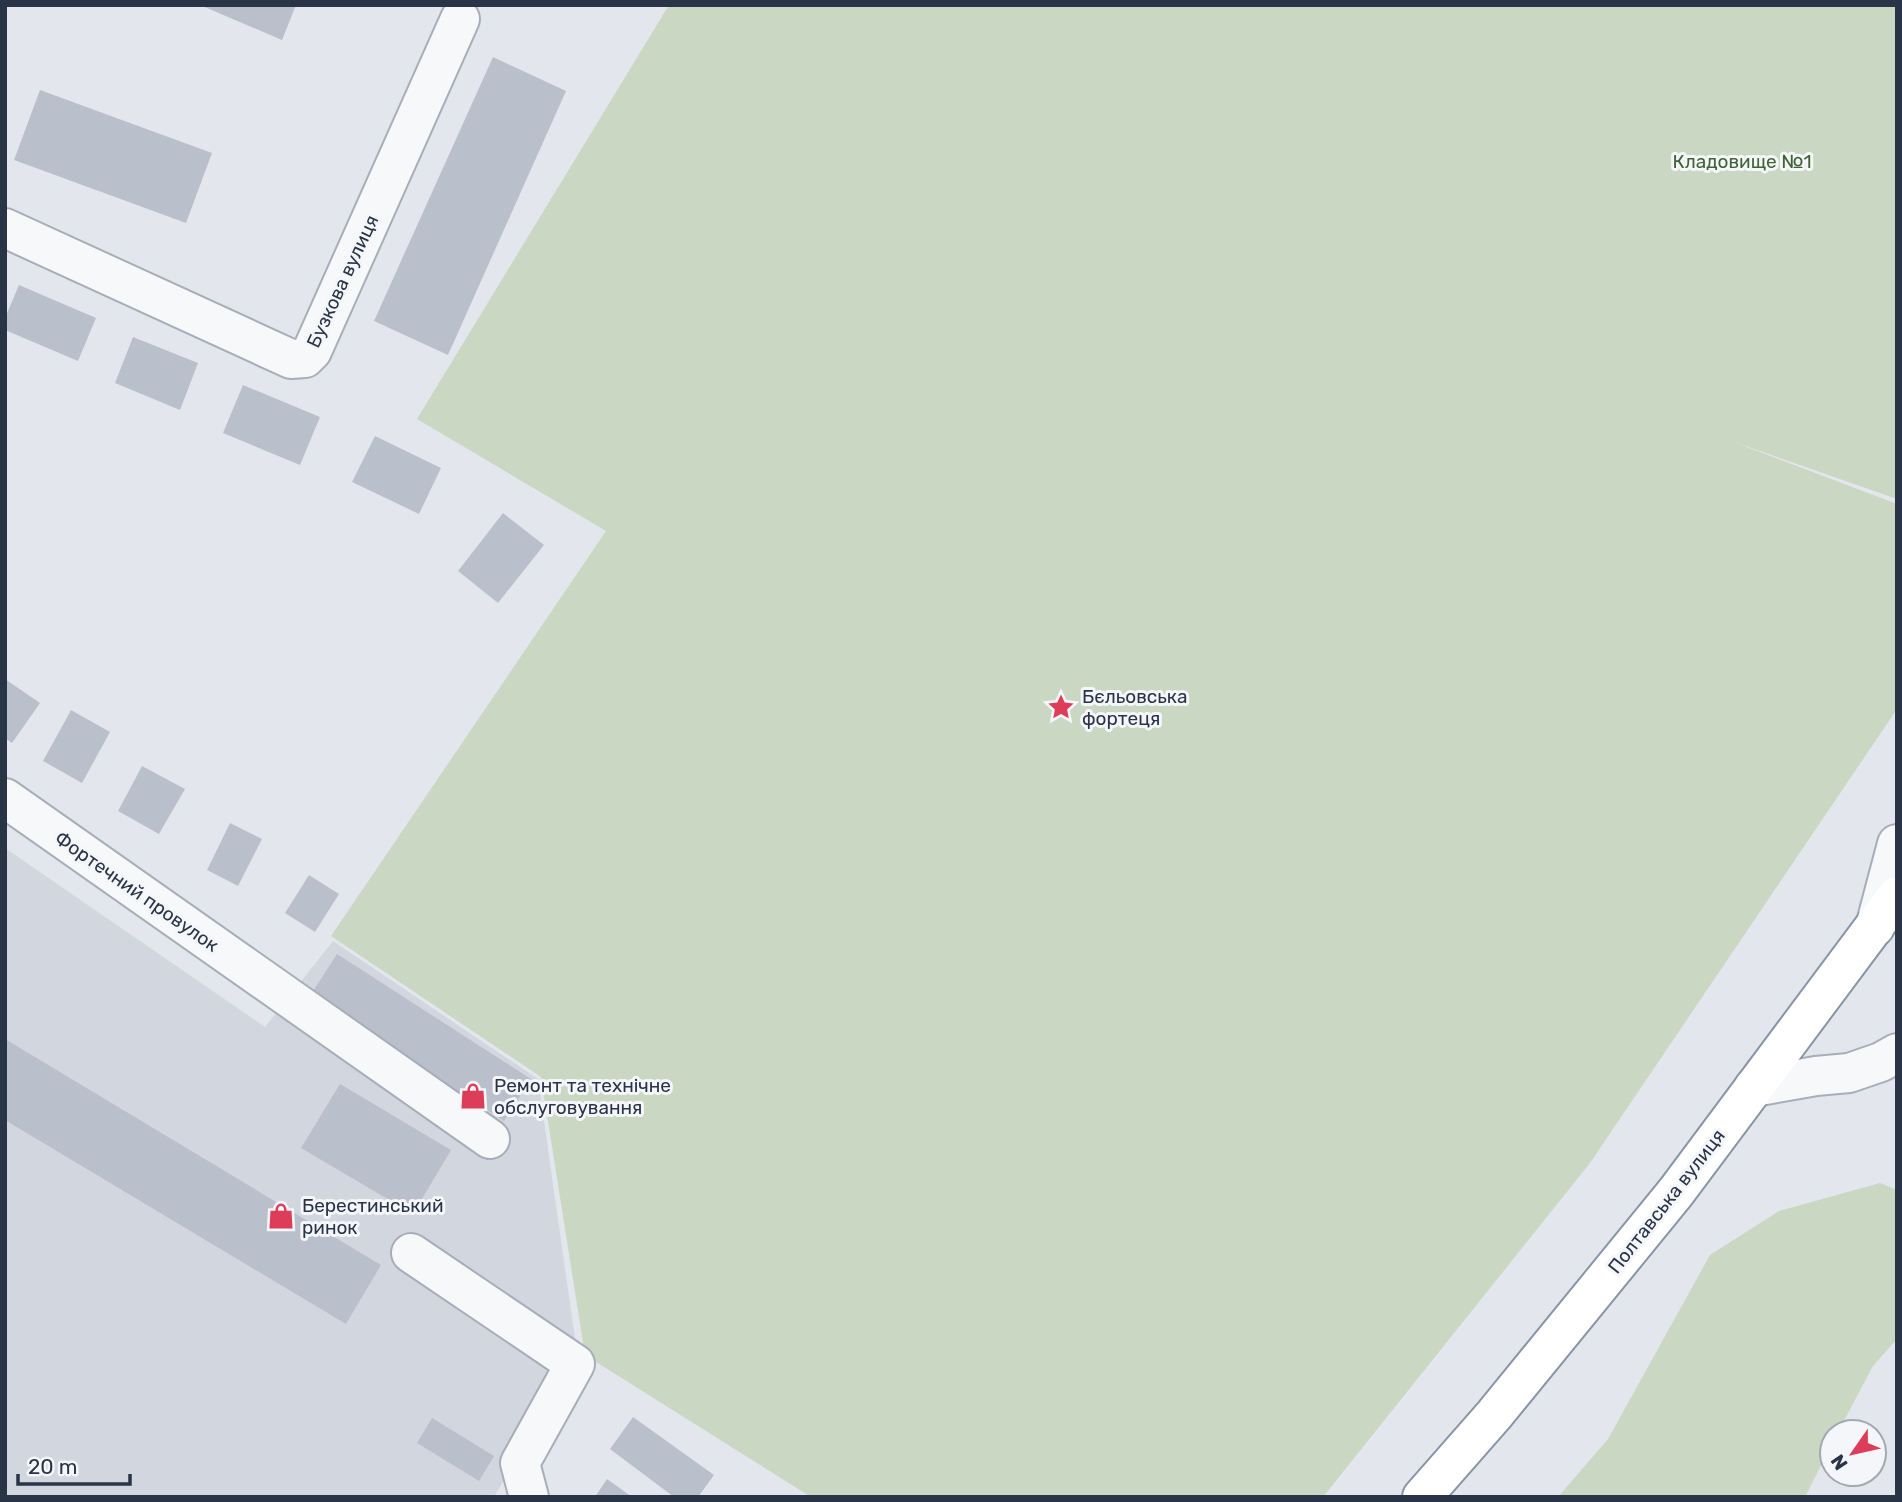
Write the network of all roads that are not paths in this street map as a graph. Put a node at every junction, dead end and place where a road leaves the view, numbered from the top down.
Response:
1 (460, 19) dead end
2 (5, 228) edge
3 (5, 798) edge
4 (1897, 844) edge
5 (1897, 896) edge
6 (1875, 927) junction
7 (1897, 1053) edge
8 (1754, 1087) junction
9 (490, 1139) dead end
10 (411, 1253) dead end
11 (529, 1497) edge
12 (1422, 1497) edge

1 - 2 street, Бузкова вулиця
3 - 9 street, Фортечний провулок
4 - 6 street
5 - 6 highway, Полтавська вулиця
6 - 8 highway, Полтавська вулиця
7 - 8 street
8 - 12 highway, Полтавська вулиця
10 - 11 street

